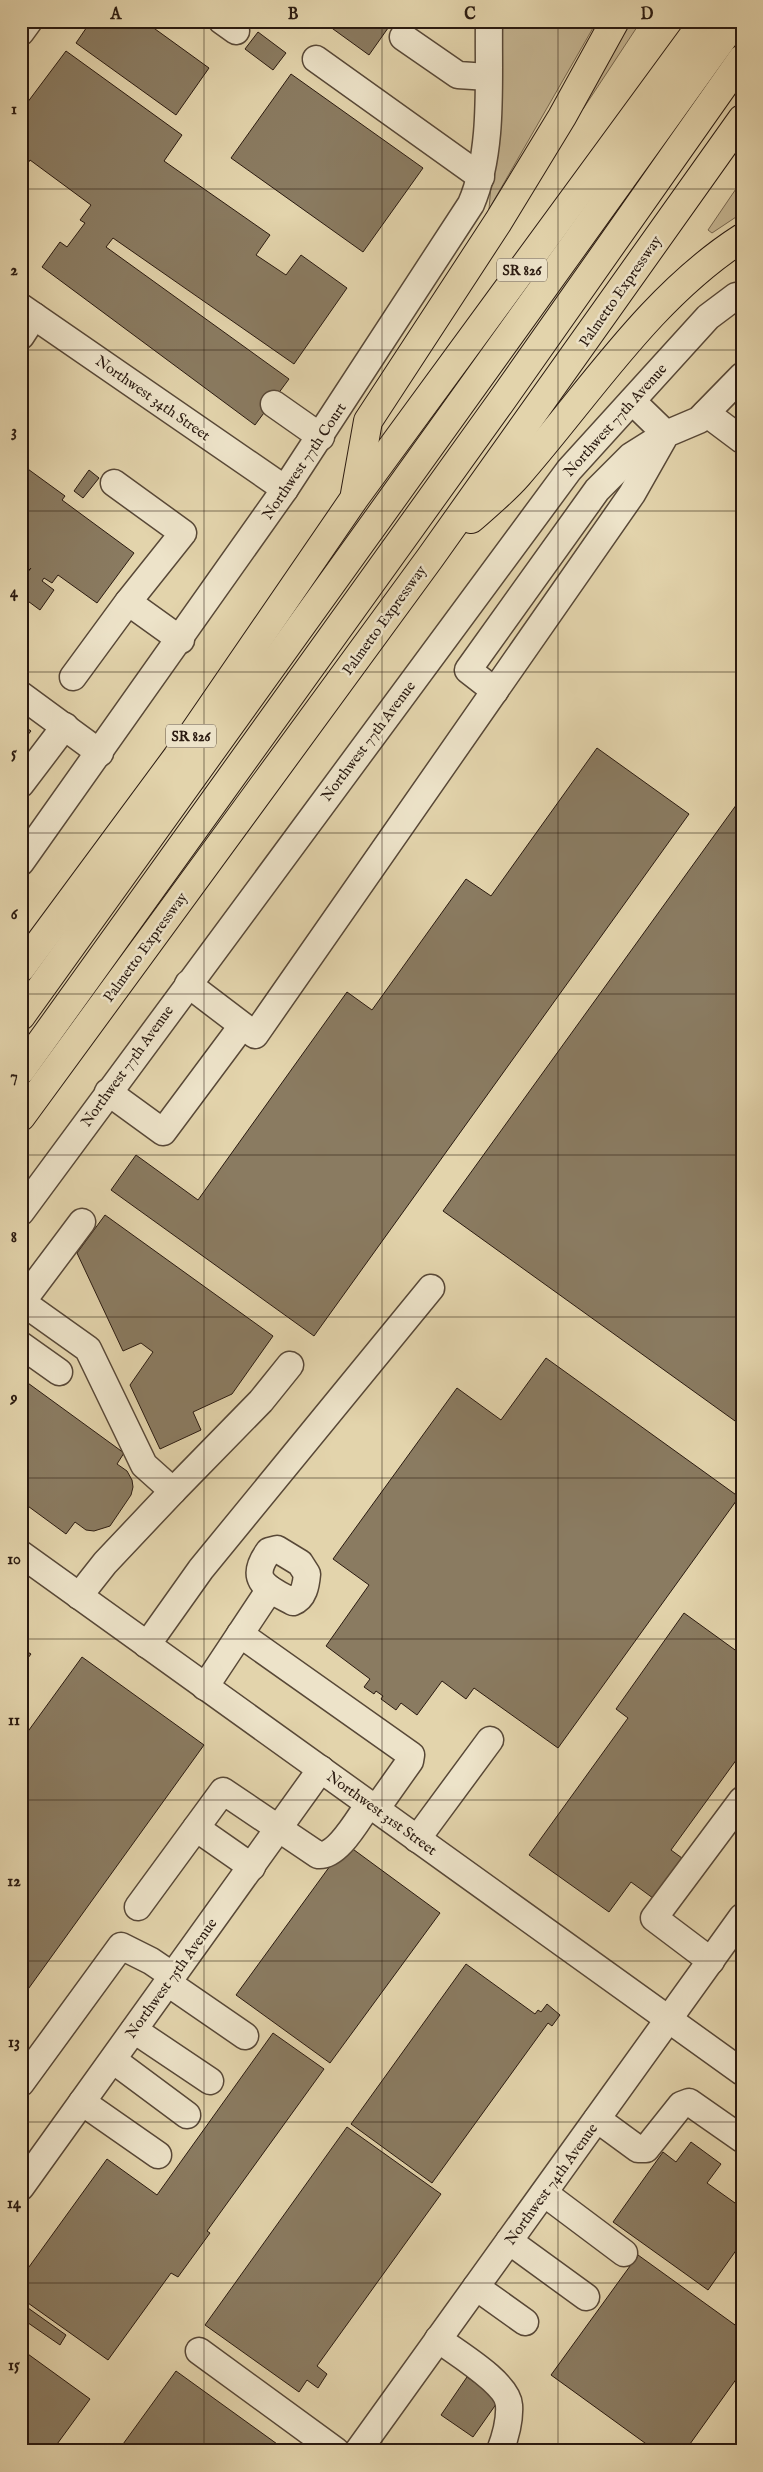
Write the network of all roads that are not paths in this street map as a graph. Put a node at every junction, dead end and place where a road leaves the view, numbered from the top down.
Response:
1 (615, 21) edge
2 (735, 21) edge
3 (488, 22) edge
4 (697, 28) edge
5 (403, 36) dead end
6 (316, 59) dead end
7 (742, 59) edge
8 (488, 77) junction
9 (742, 119) edge
10 (481, 177) junction
11 (742, 238) edge
12 (742, 295) edge
13 (25, 319) edge
14 (742, 376) edge
15 (632, 401) junction
16 (274, 404) dead end
17 (706, 413) junction
18 (666, 434) junction
19 (321, 437) junction
20 (742, 440) edge
21 (114, 483) dead end
22 (285, 489) junction
23 (354, 499) junction
24 (430, 558) junction
25 (128, 602) junction
26 (181, 640) junction
27 (439, 645) junction
28 (468, 670) junction
29 (73, 677) dead end
30 (495, 690) junction
31 (21, 695) edge
32 (65, 726) junction
33 (100, 753) junction
34 (21, 784) edge
35 (21, 862) edge
36 (21, 968) edge
37 (188, 984) junction
38 (21, 1016) edge
39 (242, 1026) junction
40 (21, 1070) edge
41 (108, 1092) junction
42 (21, 1117) edge
43 (21, 1212) edge
44 (82, 1222) dead end
45 (432, 1288) dead end
46 (22, 1302) edge
47 (21, 1345) edge
48 (290, 1365) dead end
49 (59, 1372) dead end
50 (173, 1491) junction
51 (21, 1554) edge
52 (270, 1589) dead end
53 (80, 1596) junction
54 (240, 1634) junction
55 (147, 1645) junction
56 (205, 1686) junction
57 (490, 1740) dead end
58 (321, 1770) junction
59 (742, 1800) edge
60 (373, 1806) junction
61 (196, 1828) junction
62 (279, 1829) junction
63 (417, 1839) junction
64 (252, 1867) junction
65 (138, 1908) dead end
66 (742, 1917) edge
67 (711, 1960) junction
68 (171, 1979) junction
69 (669, 2020) junction
70 (134, 2030) junction
71 (244, 2036) dead end
72 (113, 2060) junction
73 (742, 2072) edge
74 (210, 2081) dead end
75 (21, 2083) edge
76 (82, 2102) junction
77 (187, 2115) dead end
78 (597, 2119) junction
79 (742, 2139) edge
80 (158, 2154) dead end
81 (21, 2187) edge
82 (544, 2193) junction
83 (509, 2241) junction
84 (624, 2252) dead end
85 (476, 2287) junction
86 (586, 2296) dead end
87 (525, 2322) dead end
88 (438, 2339) junction
89 (198, 2350) dead end
90 (369, 2447) edge
91 (336, 2451) edge
92 (500, 2451) edge

1 - 23 highway
2 - 38 highway
3 - 8 street, Northwest 77th Court
4 - 23 highway, SR 826
5 - 8 street
6 - 10 street
7 - 40 highway
8 - 10 street, Northwest 77th Court
9 - 24 highway, Palmetto Expressway
10 - 19 street, Northwest 77th Court
11 - 24 highway
12 - 15 street, Northwest 77th Avenue
13 - 22 street, Northwest 34th Street
14 - 17 street
15 - 18 street
15 - 27 street, Northwest 77th Avenue
16 - 19 street
17 - 18 street
17 - 20 street
18 - 28 street
18 - 30 street
19 - 22 street, Northwest 77th Court
21 - 25 street
22 - 26 street, Northwest 77th Court
23 - 36 highway, SR 826
24 - 42 highway, Palmetto Expressway
25 - 26 street
25 - 29 street
26 - 33 street, Northwest 77th Court
27 - 28 street
27 - 37 street, Northwest 77th Avenue
28 - 30 street
30 - 39 street
31 - 32 street
32 - 33 street
32 - 34 street
33 - 35 street, Northwest 77th Court
37 - 39 street
37 - 41 street, Northwest 77th Avenue
39 - 41 street
41 - 43 street, Northwest 77th Avenue
44 - 46 street
45 - 55 street
46 - 50 street
47 - 49 street
48 - 50 street
50 - 53 street
51 - 53 street, Northwest 31st Street
52 - 54 street
53 - 55 street, Northwest 31st Street
54 - 56 street
54 - 60 street
55 - 56 street, Northwest 31st Street
56 - 58 street, Northwest 31st Street
57 - 63 street
58 - 60 street, Northwest 31st Street
58 - 62 street, Northwest 75th Avenue
59 - 67 street
60 - 62 street
60 - 63 street, Northwest 31st Street
61 - 62 street
61 - 64 street
61 - 65 street
62 - 64 street, Northwest 75th Avenue
63 - 69 street, Northwest 31st Street
64 - 68 street, Northwest 75th Avenue
66 - 67 street, Northwest 74th Avenue
67 - 69 street, Northwest 74th Avenue
68 - 70 street, Northwest 75th Avenue
68 - 71 street
68 - 75 street
69 - 73 street, Northwest 31st Street
69 - 78 street, Northwest 74th Avenue
70 - 72 street, Northwest 75th Avenue
70 - 74 street
72 - 76 street, Northwest 75th Avenue
72 - 77 street
76 - 80 street
76 - 81 street, Northwest 75th Avenue
78 - 79 street
78 - 82 street, Northwest 74th Avenue
82 - 83 street, Northwest 74th Avenue
82 - 84 street
83 - 85 street, Northwest 74th Avenue
83 - 86 street
85 - 87 street
85 - 88 street, Northwest 74th Avenue
88 - 90 street, Northwest 74th Avenue
88 - 92 street
89 - 91 street

